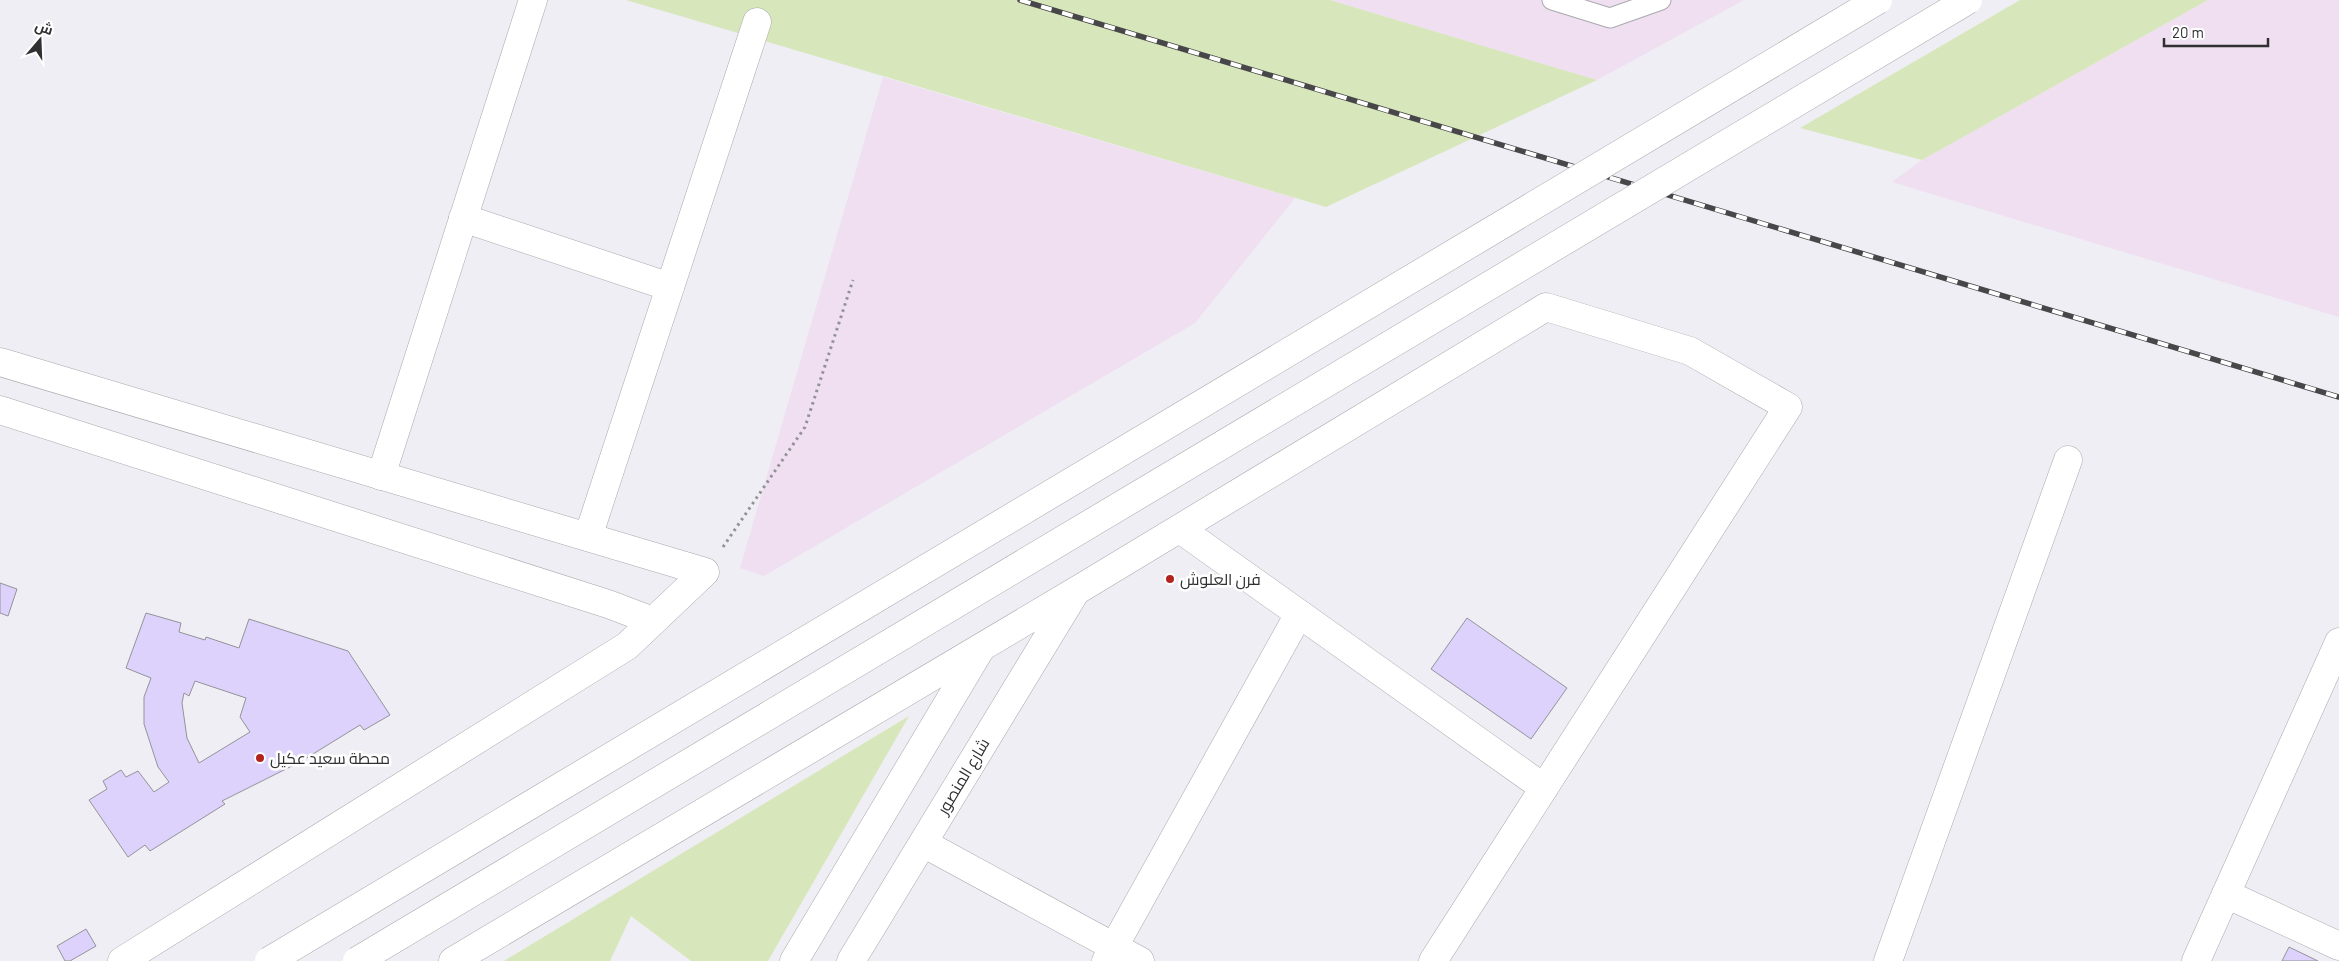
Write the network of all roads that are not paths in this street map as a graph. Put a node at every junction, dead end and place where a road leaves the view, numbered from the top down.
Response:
1 (532, 0) edge
2 (1552, 0) edge
3 (1661, 0) edge
4 (1878, 0) edge
5 (1968, 0) edge
6 (757, 22) dead end
7 (464, 218) junction
8 (670, 287) junction
9 (0, 362) edge
10 (2, 416) edge
11 (2068, 460) dead end
12 (381, 476) junction
13 (1180, 529) junction
14 (588, 537) junction
15 (1076, 591) junction
16 (1299, 614) junction
17 (653, 621) junction
18 (2339, 642) edge
19 (981, 648) junction
20 (1544, 788) junction
21 (923, 843) junction
22 (2226, 894) junction
23 (2339, 946) edge
24 (1110, 954) edge
25 (122, 961) edge
26 (269, 961) edge
27 (358, 961) edge
28 (453, 961) edge
29 (794, 961) edge
30 (851, 961) edge
31 (1140, 961) edge
32 (1433, 961) edge
33 (1888, 961) edge
34 (2196, 961) edge

1 - 7 street
2 - 3 lane
4 - 26 street, bridge
5 - 27 street, bridge
6 - 8 street
7 - 8 street
7 - 12 street
8 - 14 street
9 - 12 street
10 - 17 street
11 - 33 street
12 - 14 street
13 - 15 street
13 - 16 street
13 - 20 street
14 - 17 street
15 - 19 street
15 - 21 street, شارع المنصور
16 - 20 street
16 - 24 street
17 - 25 street
18 - 22 street
19 - 28 street
19 - 29 street
20 - 32 street
21 - 24 street
21 - 30 street, شارع المنصور
22 - 23 street
22 - 34 street
24 - 31 street

